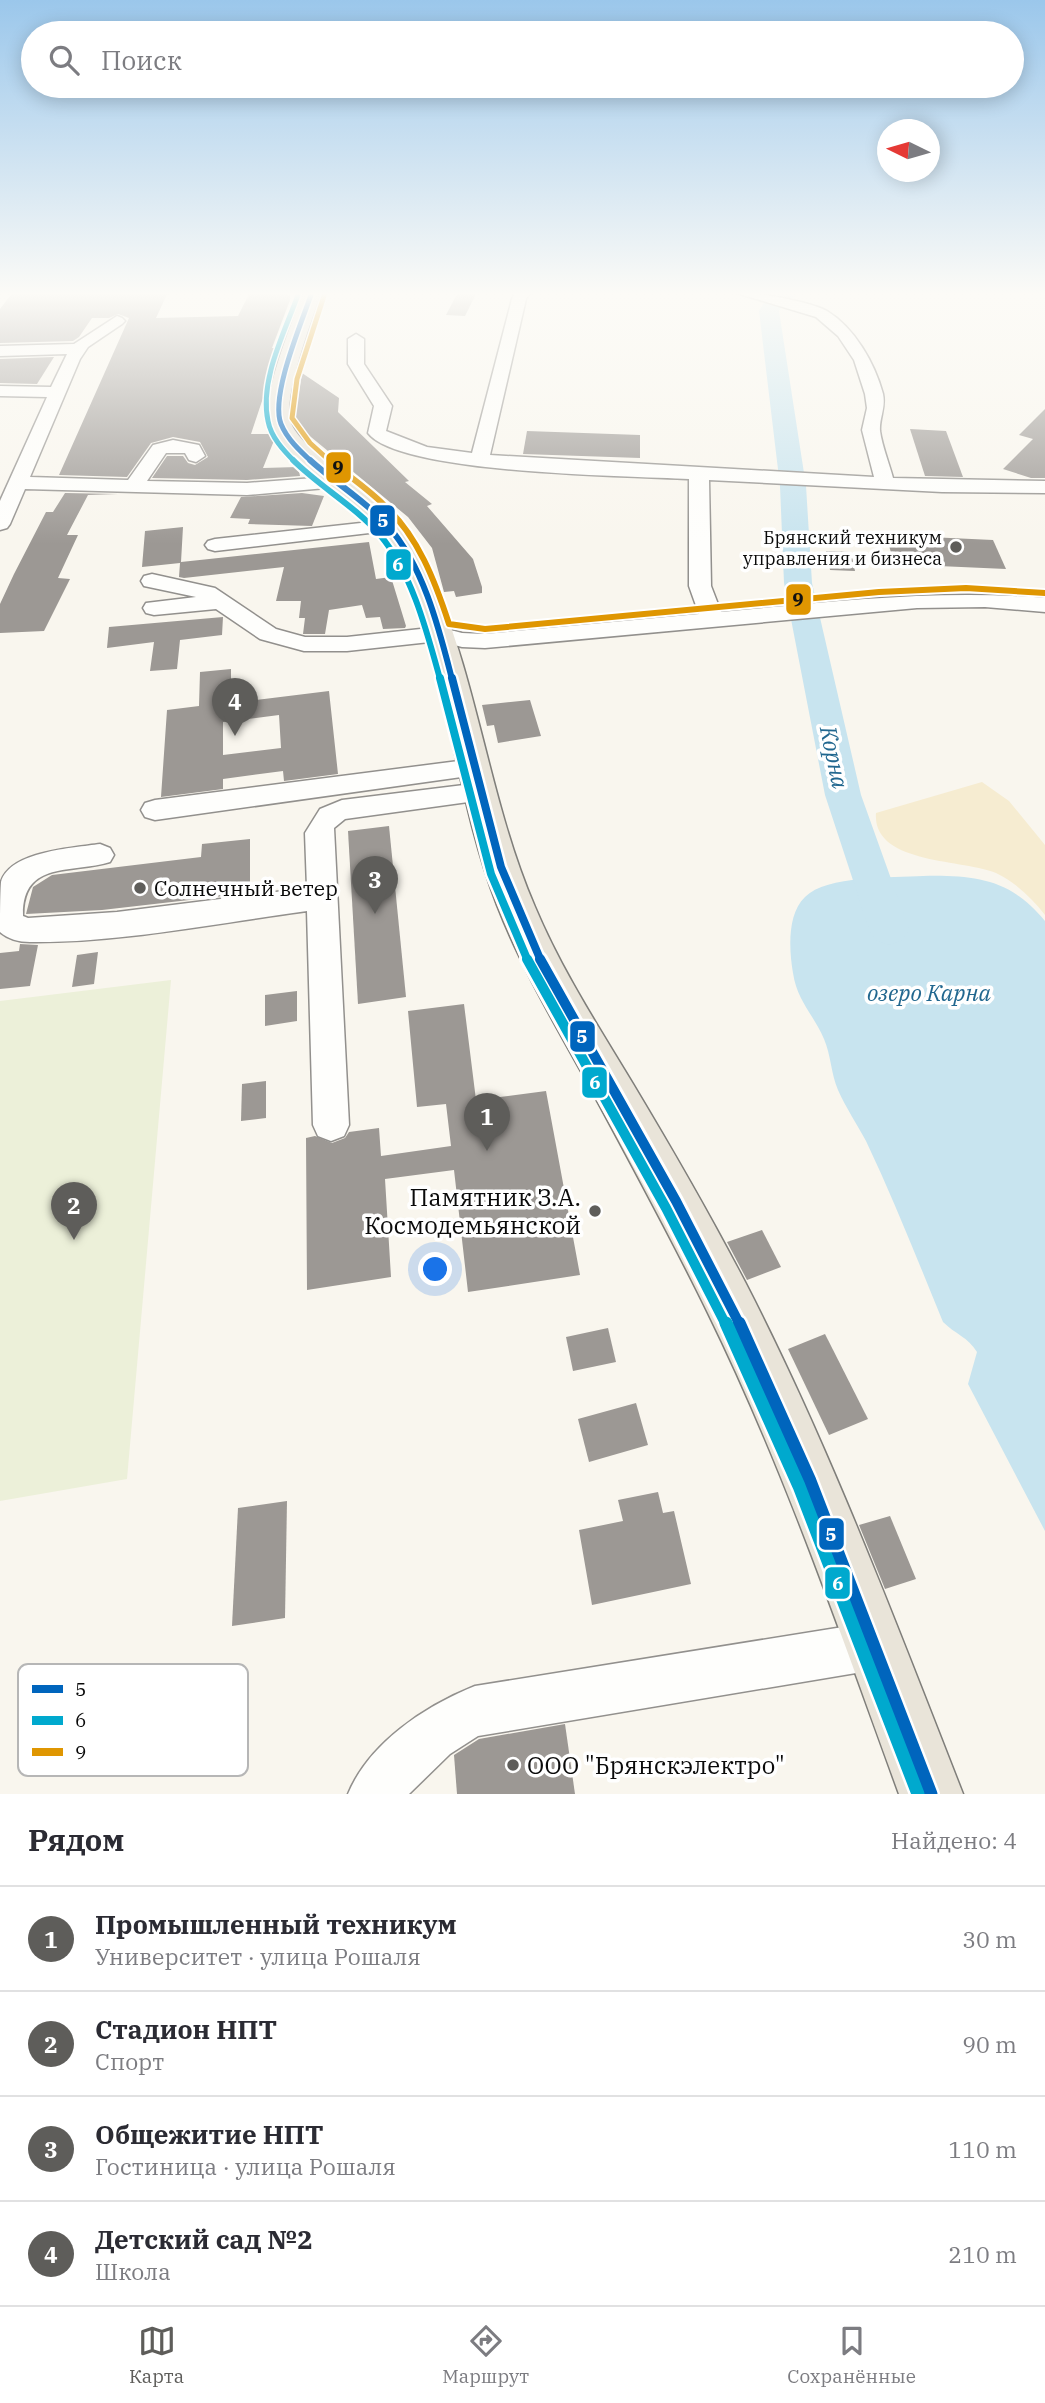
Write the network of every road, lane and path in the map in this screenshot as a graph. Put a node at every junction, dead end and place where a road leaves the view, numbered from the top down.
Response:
1 (65, 376) edge
2 (287, 376) edge
3 (363, 376) edge
4 (500, 376) edge
5 (868, 376) edge
6 (0, 391) edge
7 (57, 392) junction
8 (196, 456) dead end
9 (479, 460) junction
10 (0, 463) edge
11 (28, 463) junction
12 (699, 474) junction
13 (341, 482) junction
14 (885, 482) junction
15 (19, 483) junction
16 (135, 485) junction
17 (1045, 487) edge
18 (0, 524) edge
19 (388, 526) junction
20 (215, 545) dead end
21 (152, 581) dead end
22 (222, 601) junction
23 (1045, 605) edge
24 (154, 608) dead end
25 (712, 619) junction
26 (485, 641) junction
27 (444, 655) junction
28 (477, 780) junction
29 (155, 810) dead end
30 (100, 855) dead end
31 (321, 898) junction
32 (331, 1125) dead end
33 (874, 1646) junction
34 (374, 1794) edge
35 (931, 1794) edge

1 - 7 street
2 - 13 main road
3 - 9 street
4 - 9 street
5 - 14 street
6 - 7 street
7 - 11 street
8 - 16 street
9 - 12 street
10 - 11 street
11 - 15 street
12 - 14 street
12 - 25 street
13 - 16 street
13 - 19 main road
14 - 17 street
15 - 16 street
15 - 18 street
19 - 20 street
19 - 27 main road
21 - 22 street
22 - 24 street
22 - 27 street
23 - 25 street
25 - 26 street
26 - 27 street
26 - 27 street
27 - 28 main road
28 - 29 street
28 - 31 street
28 - 33 main road
30 - 31 street
31 - 32 street
33 - 34 street
33 - 35 main road

